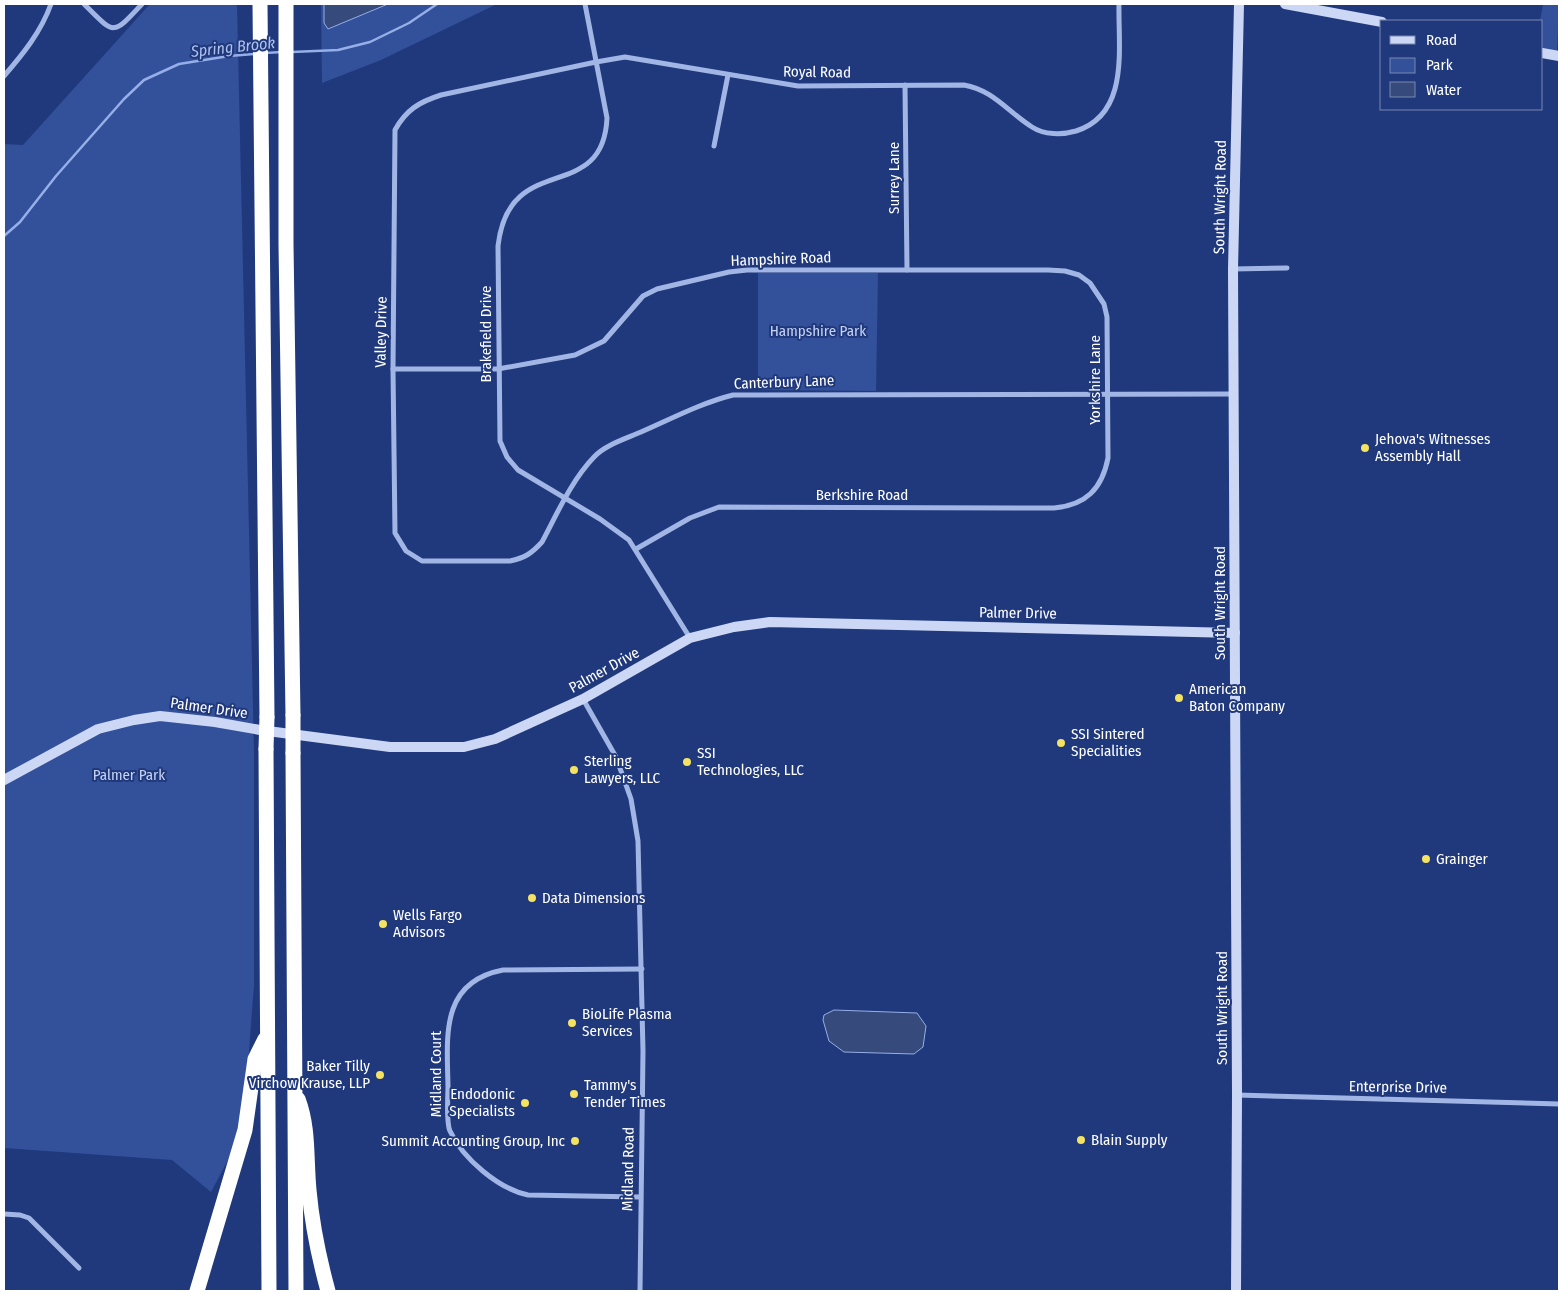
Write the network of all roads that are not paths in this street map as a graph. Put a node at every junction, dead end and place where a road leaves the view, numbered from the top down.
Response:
1 (50, 4) edge
2 (84, 4) edge
3 (142, 4) edge
4 (260, 4) edge
5 (286, 4) edge
6 (584, 4) edge
7 (1118, 4) edge
8 (1239, 4) edge
9 (1285, 4) edge
10 (1380, 22) edge
11 (1543, 53) edge
12 (1559, 56) edge
13 (596, 62) junction
14 (728, 75) junction
15 (4, 76) edge
16 (906, 85) junction
17 (406, 113) joint
18 (714, 146) dead end
19 (1287, 268) dead end
20 (1233, 269) junction
21 (907, 270) junction
22 (1079, 275) joint
23 (393, 369) junction
24 (498, 369) junction
25 (1107, 393) junction
26 (1234, 394) junction
27 (1094, 492) joint
28 (566, 499) junction
29 (636, 549) junction
30 (406, 552) joint
31 (1235, 633) junction
32 (690, 638) junction
33 (583, 699) junction
34 (4, 780) edge
35 (642, 969) junction
36 (267, 1035) junction
37 (294, 1089) junction
38 (1237, 1095) junction
39 (1559, 1104) edge
40 (640, 1197) junction
41 (4, 1214) edge
42 (79, 1268) dead end
43 (197, 1291) edge
44 (269, 1291) edge
45 (296, 1291) edge
46 (328, 1291) edge
47 (640, 1291) edge
48 (1236, 1291) edge

1 - 15 street
2 - 3 street
4 - 36 highway, bridge
5 - 37 highway, bridge
6 - 13 street, Brakefield Drive
7 - 16 street, Royal Road
8 - 20 street, South Wright Road
9 - 10 street
11 - 12 street
13 - 14 street, Royal Road
13 - 17 street, Royal Road
13 - 24 street, Brakefield Drive
14 - 16 street, Royal Road
14 - 18 street
16 - 21 street, Surrey Lane
17 - 23 street, Valley Drive
19 - 20 street
20 - 26 street, South Wright Road
21 - 22 street, Hampshire Road
21 - 24 street, Hampshire Road
22 - 25 street, Yorkshire Lane
23 - 24 street, Hampshire Road
23 - 30 street, Valley Drive
24 - 28 street, Brakefield Drive
25 - 26 street, Canterbury Lane
25 - 27 street, Yorkshire Lane
25 - 28 street, Canterbury Lane
26 - 31 street, South Wright Road
27 - 29 street, Berkshire Road
28 - 29 street, Brakefield Drive
28 - 30 street, Canterbury Lane
29 - 32 street, Brakefield Drive
31 - 32 street, Palmer Drive
31 - 38 street, South Wright Road
32 - 33 street, Palmer Drive
33 - 34 street, Palmer Drive
33 - 35 street, Midland Road
35 - 40 street, Midland Road
35 - 40 street, Midland Court
36 - 43 highway
36 - 44 highway
37 - 45 highway
37 - 46 highway
38 - 39 street, Enterprise Drive
38 - 48 street, South Wright Road
40 - 47 street, Midland Road
41 - 42 street

